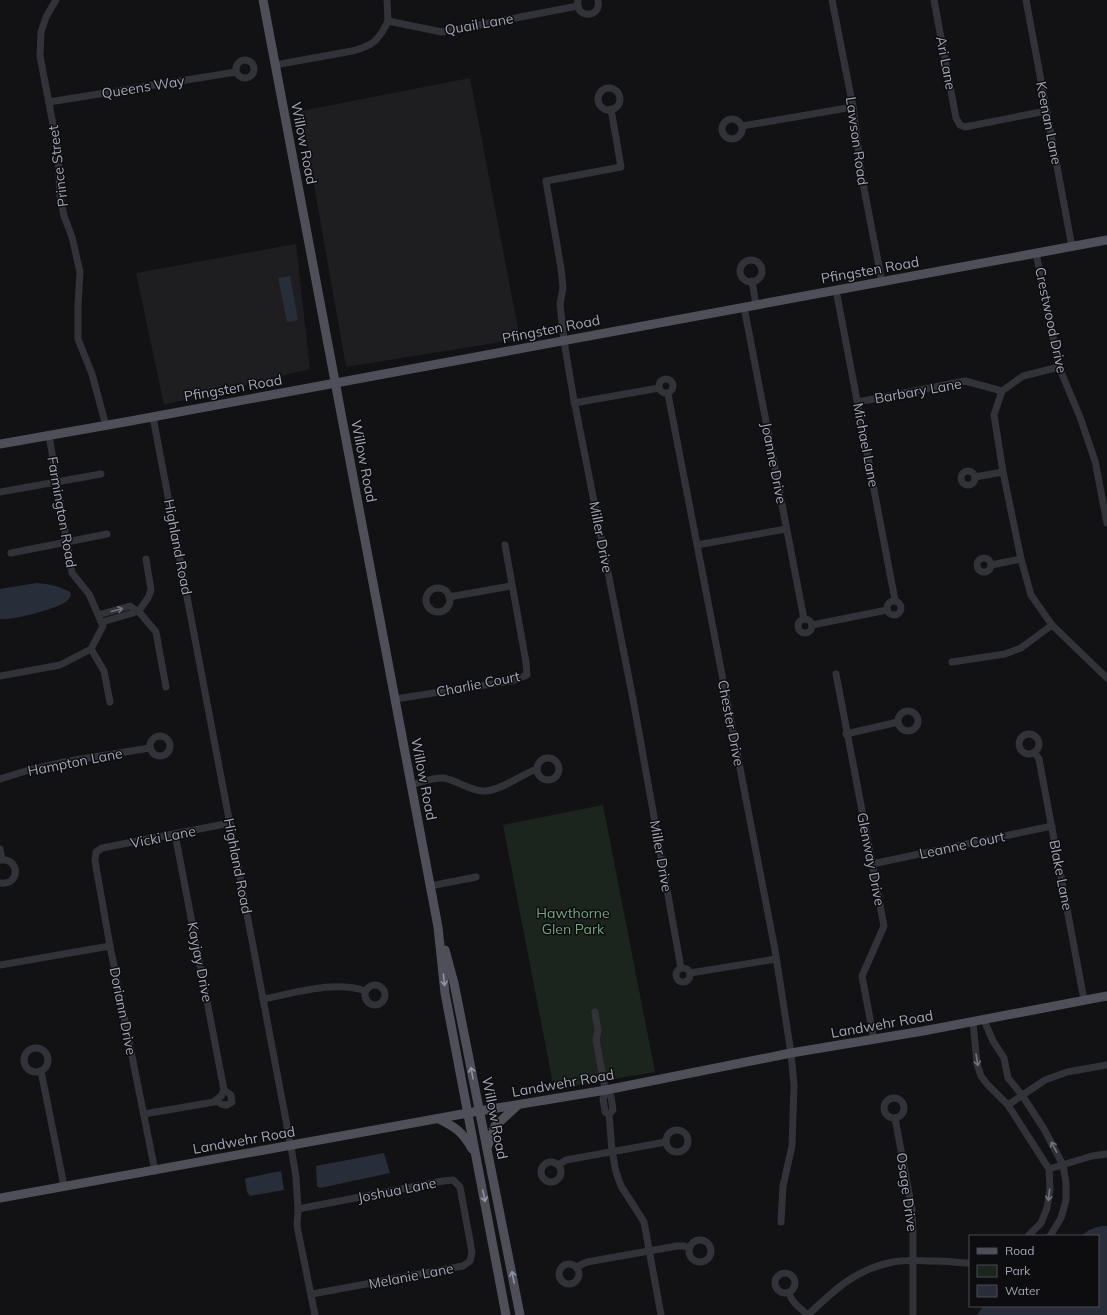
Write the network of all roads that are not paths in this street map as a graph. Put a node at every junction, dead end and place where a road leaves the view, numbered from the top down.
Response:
1 (56, 0) edge
2 (263, 0) edge
3 (388, 0) edge
4 (598, 0) edge
5 (832, 0) edge
6 (934, 0) edge
7 (1026, 0) edge
8 (578, 3) edge
9 (388, 21) junction
10 (275, 65) junction
11 (236, 72) dead end
12 (49, 102) junction
13 (853, 107) junction
14 (611, 109) dead end
15 (1046, 111) junction
16 (742, 126) dead end
17 (1107, 240) edge
18 (1072, 247) junction
19 (1036, 253) junction
20 (752, 281) dead end
21 (882, 282) junction
22 (836, 290) junction
23 (756, 305) junction
24 (744, 308) junction
25 (564, 341) junction
26 (1059, 367) junction
27 (335, 384) junction
28 (659, 388) junction
29 (1002, 390) junction
30 (668, 394) junction
31 (574, 402) junction
32 (858, 402) junction
33 (153, 417) junction
34 (106, 426) junction
35 (49, 435) junction
36 (0, 444) edge
37 (1003, 472) junction
38 (101, 474) dead end
39 (975, 477) dead end
40 (57, 482) junction
41 (0, 492) edge
42 (1107, 523) edge
43 (786, 529) junction
44 (107, 534) dead end
45 (67, 542) junction
46 (505, 545) dead end
47 (697, 545) junction
48 (11, 553) dead end
49 (146, 559) dead end
50 (1021, 559) junction
51 (991, 565) dead end
52 (511, 586) junction
53 (449, 597) dead end
54 (895, 600) junction
55 (887, 610) junction
56 (137, 611) junction
57 (98, 615) junction
58 (804, 619) junction
59 (102, 622) junction
60 (812, 625) junction
61 (1052, 625) junction
62 (91, 649) junction
63 (952, 662) dead end
64 (836, 674) dead end
65 (0, 676) edge
66 (1107, 678) edge
67 (166, 687) dead end
68 (395, 699) junction
69 (110, 702) dead end
70 (898, 722) dead end
71 (846, 734) junction
72 (150, 748) dead end
73 (1034, 752) dead end
74 (537, 769) dead end
75 (0, 779) edge
76 (411, 785) junction
77 (230, 823) junction
78 (1052, 826) junction
79 (175, 834) junction
80 (0, 849) edge
81 (96, 852) joint
82 (1, 860) edge
83 (872, 864) junction
84 (476, 877) dead end
85 (0, 884) edge
86 (430, 886) junction
87 (438, 927) junction
88 (110, 946) junction
89 (776, 960) junction
90 (0, 965) edge
91 (681, 968) junction
92 (690, 974) junction
93 (366, 991) dead end
94 (1107, 996) edge
95 (263, 1000) junction
96 (1084, 1000) junction
97 (595, 1012) dead end
98 (984, 1020) junction
99 (973, 1022) junction
100 (874, 1040) junction
101 (791, 1053) junction
102 (1107, 1065) edge
103 (41, 1071) dead end
104 (224, 1090) junction
105 (606, 1092) junction
106 (1022, 1095) junction
107 (216, 1100) junction
108 (518, 1105) junction
109 (1008, 1105) junction
110 (479, 1111) junction
111 (469, 1113) junction
112 (144, 1114) junction
113 (895, 1118) dead end
114 (439, 1119) junction
115 (666, 1142) dead end
116 (291, 1147) junction
117 (486, 1148) junction
118 (612, 1151) junction
119 (1107, 1154) edge
120 (477, 1157) junction
121 (558, 1165) dead end
122 (1063, 1165) junction
123 (1049, 1169) junction
124 (155, 1171) junction
125 (64, 1186) junction
126 (0, 1198) edge
127 (298, 1209) junction
128 (467, 1222) joint
129 (781, 1222) dead end
130 (1029, 1235) edge
131 (1051, 1235) edge
132 (689, 1248) dead end
133 (650, 1251) junction
134 (912, 1261) junction
135 (969, 1263) edge
136 (576, 1267) dead end
137 (789, 1293) dead end
138 (312, 1294) junction
139 (316, 1315) edge
140 (506, 1315) edge
141 (520, 1315) edge
142 (661, 1315) edge
143 (808, 1315) edge
144 (913, 1315) edge

1 - 12 street, Prince Street
2 - 10 main road, Willow Road
3 - 9 street
4 - 8 street, Quail Lane
5 - 13 street, Lawson Road
6 - 15 street, Ari Lane
7 - 15 street, Keenan Lane
8 - 9 street, Quail Lane
9 - 10 street
10 - 27 main road, Willow Road
11 - 12 street, Queens Way
12 - 34 street, Prince Street
13 - 16 street
13 - 21 street, Lawson Road
14 - 25 street, Miller Drive
15 - 18 street, Keenan Lane
17 - 18 main road, Pfingsten Road
18 - 19 main road, Pfingsten Road
19 - 21 main road, Pfingsten Road
19 - 26 street, Crestwood Drive
20 - 23 street
21 - 22 main road, Pfingsten Road
22 - 23 main road, Pfingsten Road
22 - 32 street, Michael Lane
23 - 24 main road, Pfingsten Road
24 - 25 main road, Pfingsten Road
24 - 43 street, Joanne Drive
25 - 27 main road, Pfingsten Road
25 - 31 street, Miller Drive
26 - 29 street
26 - 42 street, Crestwood Drive
27 - 33 main road, Pfingsten Road
27 - 68 main road, Willow Road
28 - 30 street
28 - 30 street
28 - 31 street
29 - 32 street, Barbary Lane
29 - 37 street
30 - 47 street, Chester Drive
31 - 91 street, Miller Drive
32 - 54 street, Michael Lane
33 - 34 main road, Pfingsten Road
33 - 77 street, Highland Road
34 - 35 main road, Pfingsten Road
35 - 36 main road, Pfingsten Road
35 - 40 street, Farmington Road
37 - 39 street
37 - 50 street
38 - 40 street
40 - 41 street
40 - 45 street, Farmington Road
43 - 47 street
43 - 58 street, Joanne Drive
44 - 45 street
45 - 48 street
45 - 57 street, Farmington Road
46 - 52 street, Charlie Court
47 - 89 street, Chester Drive
49 - 56 street
50 - 51 street
50 - 61 street
52 - 53 street
52 - 68 street, Charlie Court
54 - 55 street
54 - 55 street
55 - 60 street
57 -> 56 street
56 - 59 street
56 - 67 street
57 - 59 street, Farmington Road
58 - 60 street
58 - 60 street
59 - 62 street
61 - 63 street
61 - 66 street
62 - 65 street
62 - 69 street
64 - 71 street, Glenway Drive
68 - 76 main road, Willow Road
70 - 71 street
71 - 83 street, Glenway Drive
72 - 75 street, Hampton Lane
73 - 78 street, Blake Lane
74 - 76 street
76 - 86 main road, Willow Road
77 - 79 street, Vicki Lane
77 - 95 street, Highland Road
78 - 83 street, Leanne Court
78 - 96 street, Blake Lane
79 - 81 street, Vicki Lane
79 - 104 street, Kayjay Drive
80 - 82 street
81 - 88 street, Doriann Drive
82 - 85 street
83 - 100 street, Glenway Drive
84 - 86 street
86 - 87 main road, Willow Road
110 -> 87 main road, Willow Road
87 -> 111 main road, Willow Road
88 - 90 street
88 - 112 street, Doriann Drive
89 - 92 street
89 - 101 street, Chester Drive
91 - 92 street
91 - 92 street
93 - 95 street
94 - 96 main road, Landwehr Road
95 - 116 street, Highland Road
96 - 98 main road, Landwehr Road
97 - 105 street
98 - 99 main road, Landwehr Road
98 - 106 street
99 - 100 main road, Landwehr Road
99 -> 109 street
100 - 101 main road, Landwehr Road
101 - 105 main road, Landwehr Road
101 - 129 street, Chester Drive
102 - 106 street
103 - 125 street
104 - 107 street
104 - 107 street, Kayjay Drive
105 - 108 main road, Landwehr Road
105 - 118 street
106 - 109 street
122 -> 106 street
107 - 112 street, Kayjay Drive
108 - 110 main road, Landwehr Road
108 - 117 main road
109 - 123 street
110 - 111 main road, Landwehr Road
110 - 117 main road, Willow Road
111 - 114 main road, Landwehr Road
111 - 120 main road, Willow Road
112 - 124 street, Doriann Drive
113 - 134 street, Osage Drive
114 - 116 main road, Landwehr Road
114 - 120 main road
115 - 118 street
116 - 124 main road, Landwehr Road
116 - 127 street, Highland Road
141 -> 117 main road, Willow Road
118 - 121 street
118 - 133 street
119 - 122 street
120 -> 140 main road, Willow Road
122 - 123 street
122 - 131 street
123 -> 130 street
124 - 125 main road, Landwehr Road
125 - 126 main road, Landwehr Road
127 - 128 street, Joshua Lane
127 - 138 street, Highland Road
128 - 138 street, Melanie Lane
132 - 133 street
133 - 136 street
133 - 142 street
134 - 135 street
134 - 143 street
134 - 144 street, Osage Drive
137 - 143 street
138 - 139 street, Highland Road

